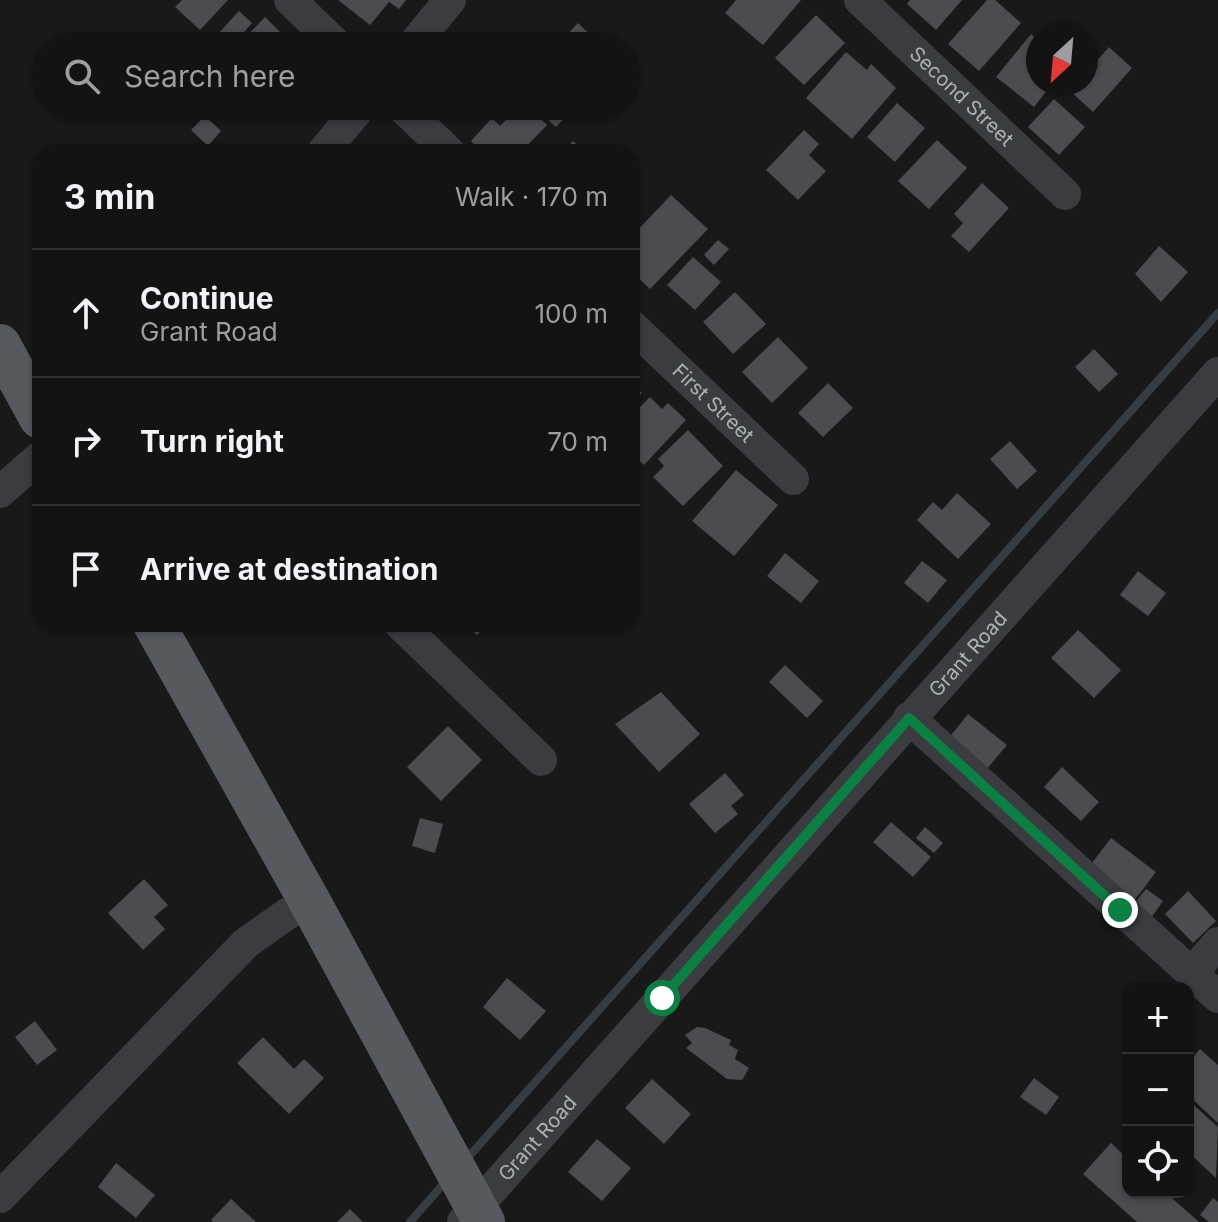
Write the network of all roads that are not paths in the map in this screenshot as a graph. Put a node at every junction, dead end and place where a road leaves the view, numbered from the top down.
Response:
1 (290, 0) edge
2 (450, 0) edge
3 (860, 0) edge
4 (323, 32) edge
5 (424, 32) edge
6 (349, 120) edge
7 (416, 120) edge
8 (330, 144) edge
9 (441, 144) edge
10 (1065, 194) dead end
11 (640, 334) edge
12 (0, 345) edge
13 (1218, 373) edge
14 (32, 403) edge
15 (32, 463) edge
16 (793, 479) dead end
17 (1, 491) edge
18 (158, 632) edge
19 (408, 632) edge
20 (909, 718) junction
21 (541, 760) dead end
22 (299, 908) junction
23 (1218, 943) edge
24 (1191, 974) junction
25 (1218, 997) edge
26 (0, 1197) edge
27 (474, 1217) edge

1 - 4 street
2 - 5 street
3 - 10 street, Second Street
6 - 8 street
7 - 9 street
11 - 16 street, First Street
12 - 14 main road
13 - 20 street, Grant Road
15 - 17 street
18 - 22 main road
19 - 21 street
20 - 24 street
20 - 27 street, Grant Road
22 - 26 street
22 - 27 main road
23 - 24 street
24 - 25 street

